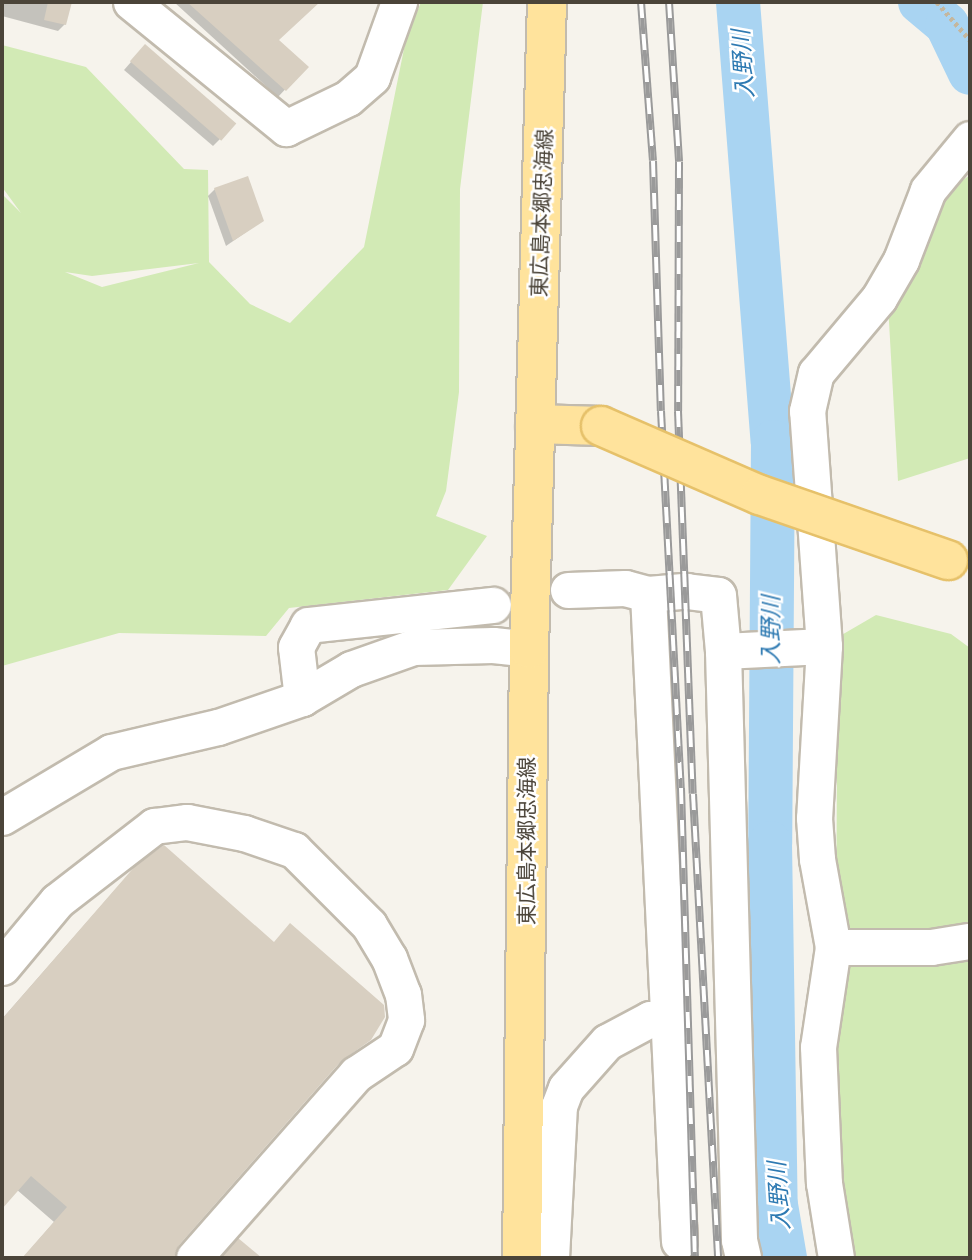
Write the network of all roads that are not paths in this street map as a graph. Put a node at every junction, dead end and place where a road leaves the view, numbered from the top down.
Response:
1 (131, 2) edge
2 (399, 2) edge
3 (547, 2) edge
4 (970, 139) edge
5 (535, 424) junction
6 (959, 563) edge
7 (568, 590) dead end
8 (648, 594) junction
9 (493, 605) dead end
10 (817, 647) junction
11 (529, 649) junction
12 (733, 650) junction
13 (302, 698) junction
14 (2, 817) edge
15 (970, 941) edge
16 (834, 947) junction
17 (2, 967) edge
18 (670, 1018) junction
19 (679, 1241) dead end
20 (194, 1258) edge
21 (522, 1258) edge
22 (551, 1258) edge
23 (743, 1258) edge
24 (836, 1258) edge

1 - 2 street
3 - 5 main road, 東広島本郷忠海線
4 - 10 street
5 - 6 main road, bridge
5 - 11 main road, 東広島本郷忠海線
7 - 8 street
8 - 12 street
8 - 18 street
9 - 13 street
10 - 12 street
10 - 16 street
11 - 13 street
11 - 21 main road, 東広島本郷忠海線
12 - 23 street
13 - 14 street
15 - 16 street
16 - 24 street
17 - 20 street
18 - 19 street
18 - 22 street

